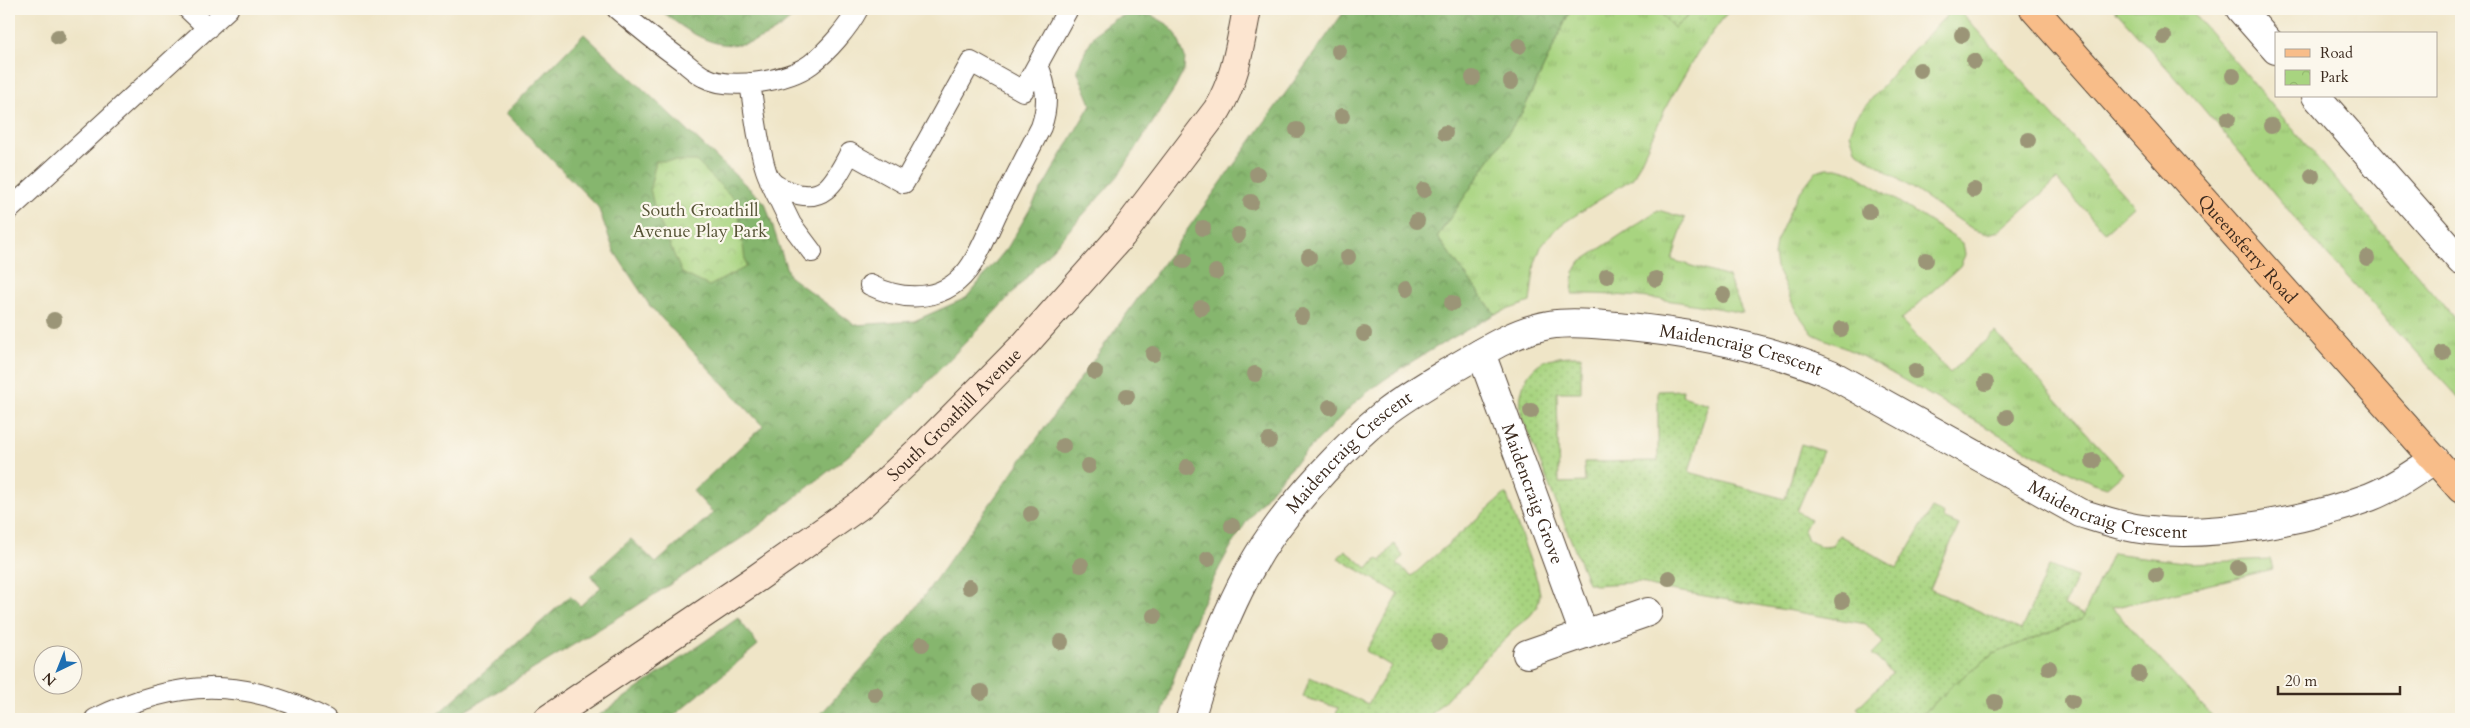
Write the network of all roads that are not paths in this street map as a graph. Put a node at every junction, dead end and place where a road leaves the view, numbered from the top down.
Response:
1 (188, 9) edge
2 (228, 9) edge
3 (617, 9) edge
4 (858, 9) edge
5 (1068, 9) edge
6 (1247, 9) edge
7 (2034, 9) edge
8 (2240, 9) edge
9 (208, 28) junction
10 (2275, 49) edge
11 (1038, 65) junction
12 (750, 83) junction
13 (2318, 98) edge
14 (770, 181) junction
15 (9, 210) edge
16 (812, 252) dead end
17 (2461, 261) edge
18 (870, 285) dead end
19 (1481, 353) junction
20 (2435, 459) junction
21 (2461, 489) edge
22 (1648, 612) dead end
23 (1584, 634) junction
24 (1527, 654) dead end
25 (95, 719) edge
26 (326, 719) edge
27 (548, 719) edge
28 (1190, 719) edge

1 - 9 lane
2 - 9 lane
3 - 12 lane
4 - 12 lane
5 - 11 lane
6 - 27 street, South Groathill Avenue
7 - 20 main road, Queensferry Road
8 - 10 street
9 - 15 lane
11 - 14 lane
11 - 18 lane
12 - 14 lane
13 - 17 street
14 - 16 lane
19 - 20 street, Maidencraig Crescent
19 - 23 street, Maidencraig Grove
19 - 28 street, Maidencraig Crescent
20 - 21 main road, Queensferry Road
22 - 23 street
23 - 24 street
25 - 26 lane

